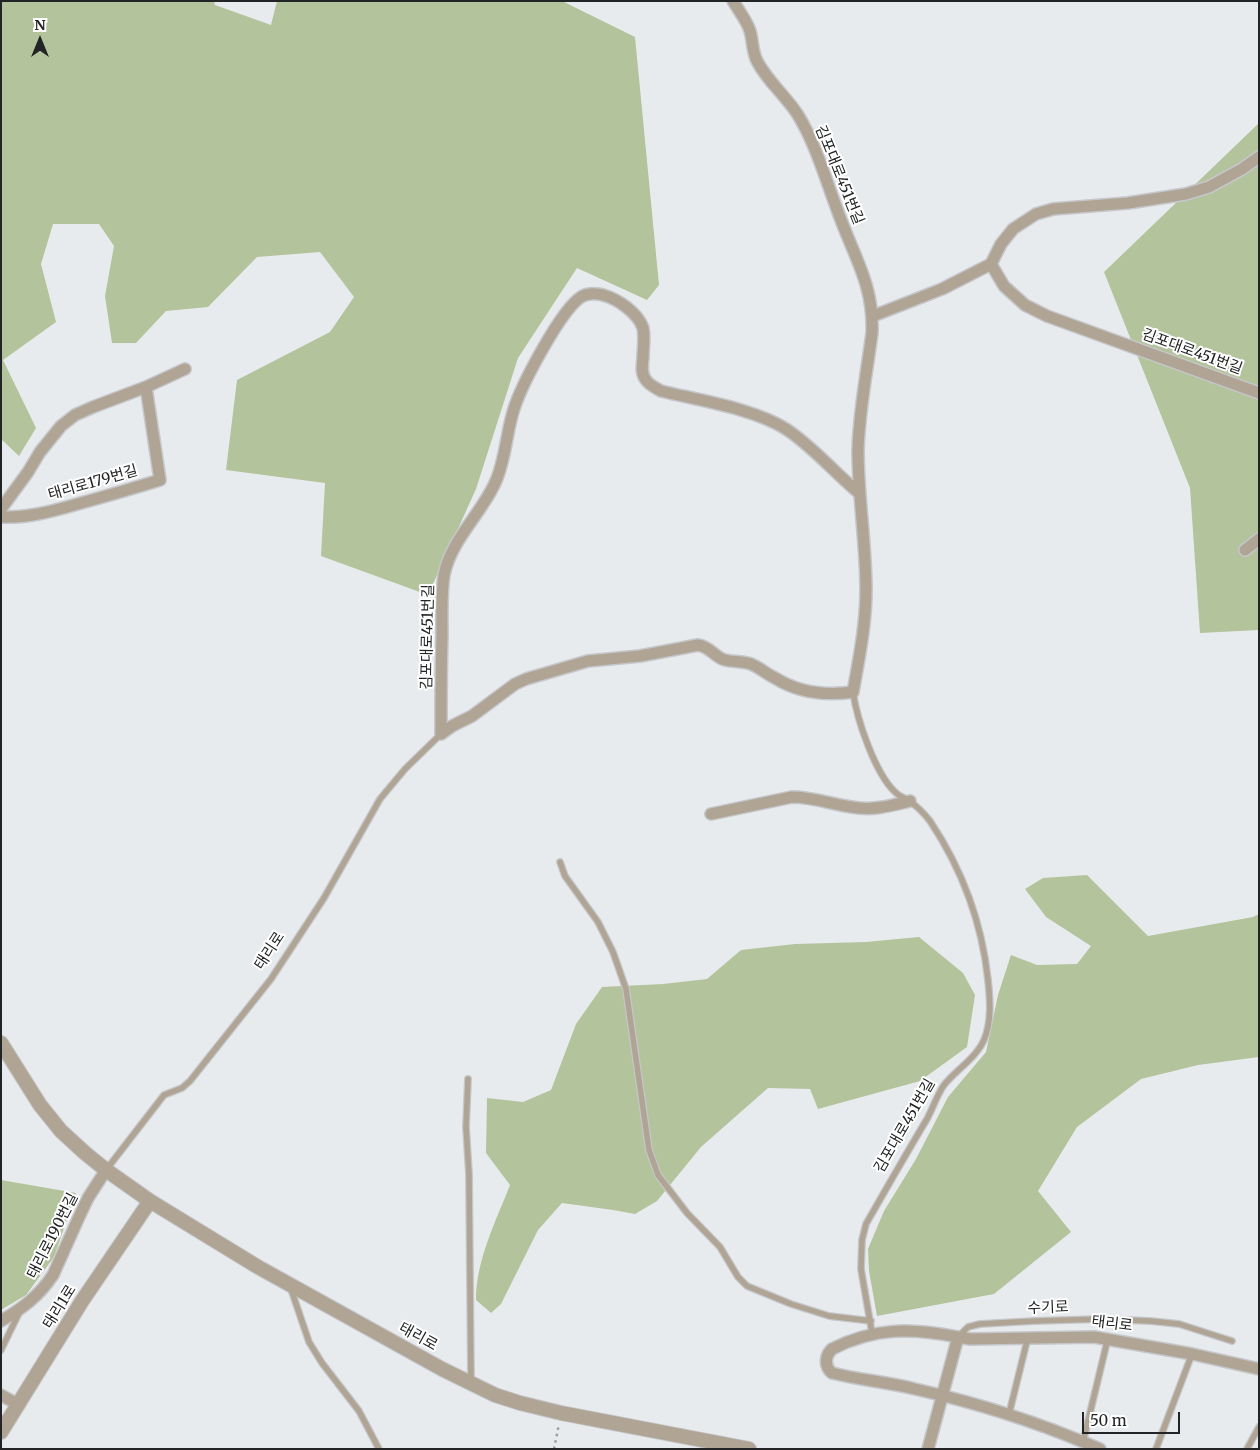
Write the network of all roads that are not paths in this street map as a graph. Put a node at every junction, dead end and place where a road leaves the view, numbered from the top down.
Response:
1 (734, 1) edge
2 (1259, 158) edge
3 (991, 264) junction
4 (873, 316) junction
5 (185, 369) dead end
6 (146, 387) junction
7 (1259, 393) edge
8 (859, 493) junction
9 (1, 509) edge
10 (1, 517) edge
11 (1259, 539) edge
12 (1245, 550) dead end
13 (853, 692) junction
14 (441, 734) junction
15 (910, 801) junction
16 (711, 814) dead end
17 (560, 862) dead end
18 (1, 1043) edge
19 (468, 1079) dead end
20 (106, 1170) junction
21 (150, 1201) junction
22 (290, 1285) junction
23 (21, 1309) junction
24 (1, 1320) edge
25 (871, 1321) junction
26 (872, 1333) junction
27 (958, 1337) junction
28 (1028, 1337) junction
29 (1108, 1338) junction
30 (1232, 1341) dead end
31 (1, 1350) edge
32 (1192, 1354) junction
33 (1259, 1369) edge
34 (471, 1384) junction
35 (1, 1395) edge
36 (942, 1395) junction
37 (19, 1405) junction
38 (1009, 1414) junction
39 (1259, 1427) edge
40 (1, 1432) edge
41 (1083, 1442) junction
42 (378, 1449) edge
43 (749, 1449) edge
44 (928, 1449) edge
45 (1100, 1449) edge
46 (1156, 1449) edge
47 (1247, 1449) edge

1 - 4 street, 김포대로451번길
2 - 3 street
3 - 4 street
3 - 7 street, 김포대로451번길
4 - 8 street, 김포대로451번길
5 - 6 street
6 - 9 street
6 - 10 street, 태리로179번길
8 - 13 street, 김포대로451번길
8 - 14 street, 김포대로451번길
11 - 12 street
13 - 14 street
13 - 15 lane, 김포대로451번길
14 - 20 lane, 태리로
15 - 16 street
15 - 25 lane, 김포대로451번길
17 - 25 lane
18 - 20 street, 태리로
19 - 34 lane
20 - 21 street, 태리로
20 - 23 street, 태리로190번길
21 - 22 street, 태리로
21 - 37 street, 태리1로
22 - 34 street, 태리로
22 - 42 lane
23 - 24 street, 태리로190번길
23 - 31 lane, 태리로190번길
25 - 26 lane, 김포대로451번길
26 - 27 street, 태리로
26 - 36 street, 태리로
27 - 28 street, 태리로
27 - 30 lane, 수기로
27 - 36 street
28 - 29 street, 태리로
28 - 38 lane
29 - 32 street, 태리로
29 - 41 lane
32 - 33 street, 태리로
32 - 46 lane
34 - 43 street, 태리로
35 - 37 street
36 - 38 street, 태리로
36 - 44 street
37 - 40 street, 태리1로
38 - 41 street, 태리로
39 - 47 lane
41 - 45 street, 태리로

